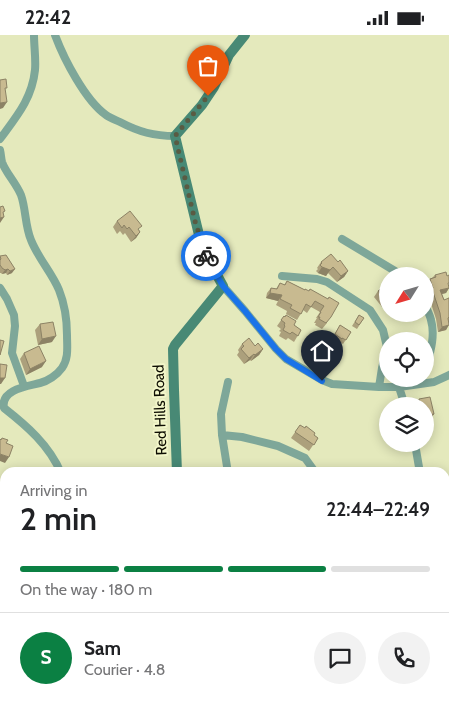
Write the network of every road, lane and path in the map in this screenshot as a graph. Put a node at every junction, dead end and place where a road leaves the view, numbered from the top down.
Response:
1 (34, 35) edge
2 (55, 35) edge
3 (245, 35) edge
4 (175, 136) junction
5 (0, 139) edge
6 (0, 150) edge
7 (342, 239) dead end
8 (388, 267) edge
9 (282, 276) dead end
10 (223, 286) junction
11 (0, 288) edge
12 (383, 332) edge
13 (449, 375) edge
14 (228, 382) dead end
15 (434, 382) edge
16 (24, 386) junction
17 (379, 387) edge
18 (399, 387) edge
19 (402, 397) edge
20 (222, 435) junction
21 (416, 452) edge
22 (57, 467) edge
23 (178, 467) edge
24 (227, 467) edge
25 (312, 467) edge
26 (419, 467) edge

1 - 5 street
2 - 4 street
3 - 4 main road
4 - 10 main road
6 - 16 street
7 - 8 street
9 - 12 street
10 - 17 street
10 - 23 main road, Red Hills Road
11 - 16 street
13 - 15 street
14 - 20 street
16 - 22 street
18 - 19 street
20 - 24 street
20 - 25 street
21 - 26 street

